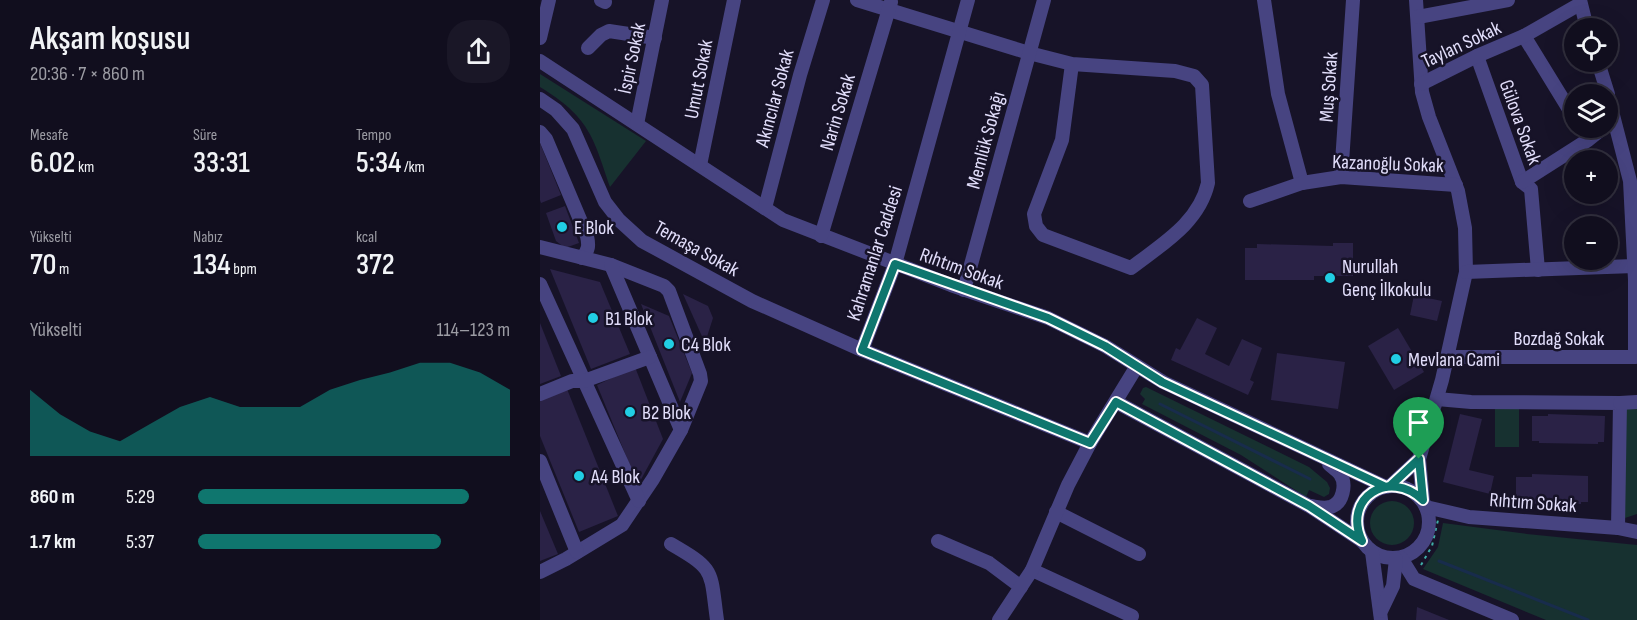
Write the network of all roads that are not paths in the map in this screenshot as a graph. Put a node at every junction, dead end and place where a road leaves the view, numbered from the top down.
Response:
1 (549, 0) edge
2 (662, 0) edge
3 (734, 0) edge
4 (823, 0) edge
5 (857, 0) edge
6 (968, 0) edge
7 (1044, 0) edge
8 (1264, 0) edge
9 (1353, 0) edge
10 (1416, 0) edge
11 (1508, 0) edge
12 (1580, 2) edge
13 (890, 4) edge
14 (1418, 17) junction
15 (1584, 18) edge
16 (960, 30) junction
17 (1524, 36) junction
18 (540, 38) edge
19 (655, 38) junction
20 (588, 48) dead end
21 (1029, 53) junction
22 (1477, 56) junction
23 (540, 61) edge
24 (1072, 64) junction
25 (1421, 84) junction
26 (540, 99) edge
27 (1564, 101) edge
28 (637, 124) junction
29 (540, 132) edge
30 (1590, 138) edge
31 (1614, 138) edge
32 (1588, 140) joint
33 (700, 165) junction
34 (1341, 177) junction
35 (1522, 182) junction
36 (1302, 183) junction
37 (1456, 185) junction
38 (1250, 201) dead end
39 (765, 208) junction
40 (821, 236) junction
41 (542, 243) edge
42 (582, 258) junction
43 (895, 264) junction
44 (611, 265) junction
45 (1636, 268) edge
46 (1538, 270) junction
47 (1466, 272) junction
48 (540, 284) edge
49 (964, 290) junction
50 (862, 350) junction
51 (650, 357) junction
52 (1448, 357) junction
53 (1137, 366) junction
54 (584, 381) junction
55 (540, 394) edge
56 (1437, 399) junction
57 (1116, 402) junction
58 (1637, 402) edge
59 (1620, 403) junction
60 (681, 430) junction
61 (1090, 443) junction
62 (1320, 456) junction
63 (1419, 459) junction
64 (540, 461) edge
65 (1388, 486) junction
66 (639, 501) junction
67 (1424, 503) junction
68 (1309, 506) junction
69 (1056, 512) junction
70 (1618, 528) junction
71 (1637, 532) edge
72 (938, 540) dead end
73 (1362, 541) junction
74 (671, 544) dead end
75 (577, 552) junction
76 (1372, 552) junction
77 (1138, 554) dead end
78 (1399, 558) junction
79 (1032, 570) junction
80 (540, 572) edge
81 (1021, 587) junction
82 (1132, 616) dead end
83 (1381, 616) edge
84 (1005, 618) edge
85 (717, 620) edge
86 (1512, 620) edge

1 - 18 street
2 - 19 street, İspir Sokak
3 - 33 street, Umut Sokak
4 - 39 street, Akıncılar Sokak
5 - 13 street
6 - 16 street, Kahramanlar Caddesi
7 - 21 street, Memlük Sokağı
8 - 36 street
9 - 34 street, Muş Sokak
10 - 14 street
11 - 14 street
12 - 15 street
12 - 17 street, Taylan Sokak
13 - 16 street
13 - 40 street, Narin Sokak
14 - 25 street
16 - 21 street
16 - 43 street, Kahramanlar Caddesi
17 - 22 street, Taylan Sokak
17 - 27 street
19 - 20 street
19 - 28 street, İspir Sokak
21 - 24 street
21 - 49 street, Memlük Sokağı
22 - 25 street, Taylan Sokak
22 - 35 street, Gülova Sokak
23 - 28 street, Rıhtım Sokak
24 - 24 street
25 - 37 street
26 - 50 street, Temaşa Sokak
28 - 33 street, Rıhtım Sokak
29 - 42 street
30 - 32 street
31 - 45 street
32 - 35 street
33 - 39 street, Rıhtım Sokak
34 - 36 street, Kazanoğlu Sokak
34 - 37 street, Kazanoğlu Sokak
35 - 46 street, Gülova Sokak
36 - 38 street, Kazanoğlu Sokak
37 - 47 street
39 - 40 street, Rıhtım Sokak
40 - 43 street, Rıhtım Sokak
41 - 42 street
42 - 44 street
43 - 49 street, Rıhtım Sokak
43 - 50 street, Kahramanlar Caddesi
44 - 51 street
44 - 60 street
45 - 46 street
45 - 52 street, Bozdağ Sokak
46 - 47 street
47 - 52 street
48 - 54 street
49 - 53 street, Rıhtım Sokak
50 - 61 street, Kahramanlar Caddesi
51 - 54 street
51 - 60 street
52 - 56 street
53 - 57 street
53 - 62 street, Rıhtım Sokak
54 - 55 street
54 - 66 street
56 - 59 street
56 - 63 street
57 - 61 street
57 - 68 street
58 - 59 street
59 - 70 street
60 - 66 street
61 - 69 street
62 - 65 street, Rıhtım Sokak
62 - 68 street
63 - 65 street
63 - 67 street
64 - 75 street
65 - 67 street
65 - 73 street
66 - 75 street
67 - 70 street, Rıhtım Sokak
67 - 78 street
68 - 73 street
69 - 77 street
69 - 79 street
70 - 71 street, Rıhtım Sokak
72 - 81 street
73 - 76 street
74 - 85 street
75 - 80 street
76 - 78 street
76 - 83 street
78 - 83 street
78 - 86 street
79 - 81 street
79 - 82 street
81 - 84 street

